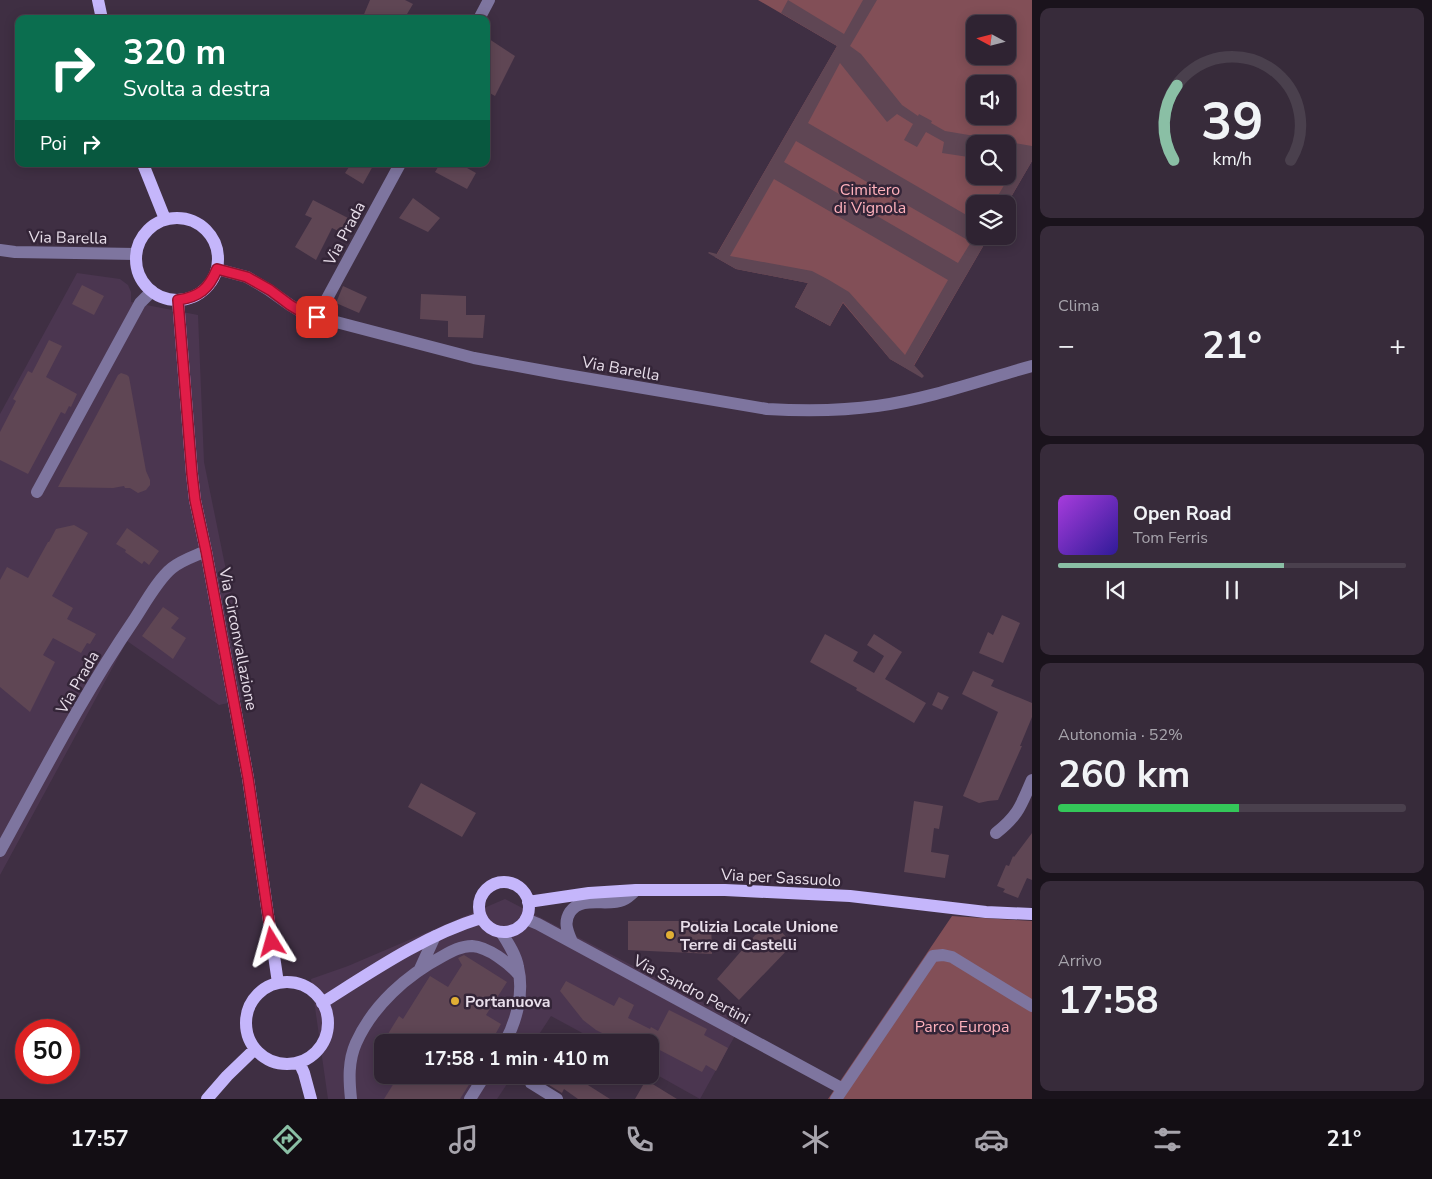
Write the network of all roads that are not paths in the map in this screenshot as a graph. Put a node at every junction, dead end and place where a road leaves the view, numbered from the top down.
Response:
1 (98, 0) edge
2 (489, 0) edge
3 (101, 15) edge
4 (481, 15) edge
5 (145, 167) edge
6 (398, 167) edge
7 (165, 219) junction
8 (0, 250) edge
9 (136, 254) junction
10 (217, 269) junction
11 (152, 291) junction
12 (178, 300) junction
13 (317, 317) junction
14 (1032, 366) edge
15 (36, 492) dead end
16 (206, 551) junction
17 (1032, 780) edge
18 (996, 832) dead end
19 (0, 851) edge
20 (636, 890) junction
21 (528, 902) junction
22 (1032, 914) edge
23 (481, 918) junction
24 (526, 919) junction
25 (501, 932) junction
26 (435, 936) junction
27 (572, 942) junction
28 (420, 969) junction
29 (519, 975) junction
30 (278, 983) junction
31 (322, 1004) junction
32 (1032, 1006) edge
33 (508, 1034) edge
34 (255, 1049) junction
35 (299, 1062) junction
36 (479, 1084) edge
37 (533, 1084) edge
38 (839, 1094) edge
39 (207, 1099) edge
40 (311, 1099) edge
41 (351, 1099) edge
42 (470, 1099) edge
43 (557, 1099) edge

1 - 3 main road
2 - 4 street
5 - 7 main road
6 - 13 street, Via Prada
7 - 9 main road
7 - 10 main road
8 - 9 street, Via Barella
9 - 11 main road
10 - 12 main road
10 - 13 street, Via Barella
11 - 12 main road
11 - 15 street
12 - 16 main road, Via Circonvallazione
13 - 14 street, Via Barella
16 - 19 street, Via Prada
16 - 30 main road, Via Circonvallazione
17 - 18 street
20 - 21 main road, Via per Sassuolo
20 - 22 main road, Via per Sassuolo
20 - 27 street
21 - 23 main road
21 - 24 main road
23 - 25 main road
23 - 26 main road
24 - 25 main road
24 - 27 street, Via Sandro Pertini
25 - 29 street
26 - 28 street
26 - 31 main road
27 - 38 street, Via Sandro Pertini
28 - 29 street
28 - 41 street
29 - 33 street
30 - 31 main road
30 - 34 main road
31 - 35 main road
32 - 38 street
34 - 35 main road
34 - 39 main road
35 - 40 main road
36 - 42 street
37 - 43 street

